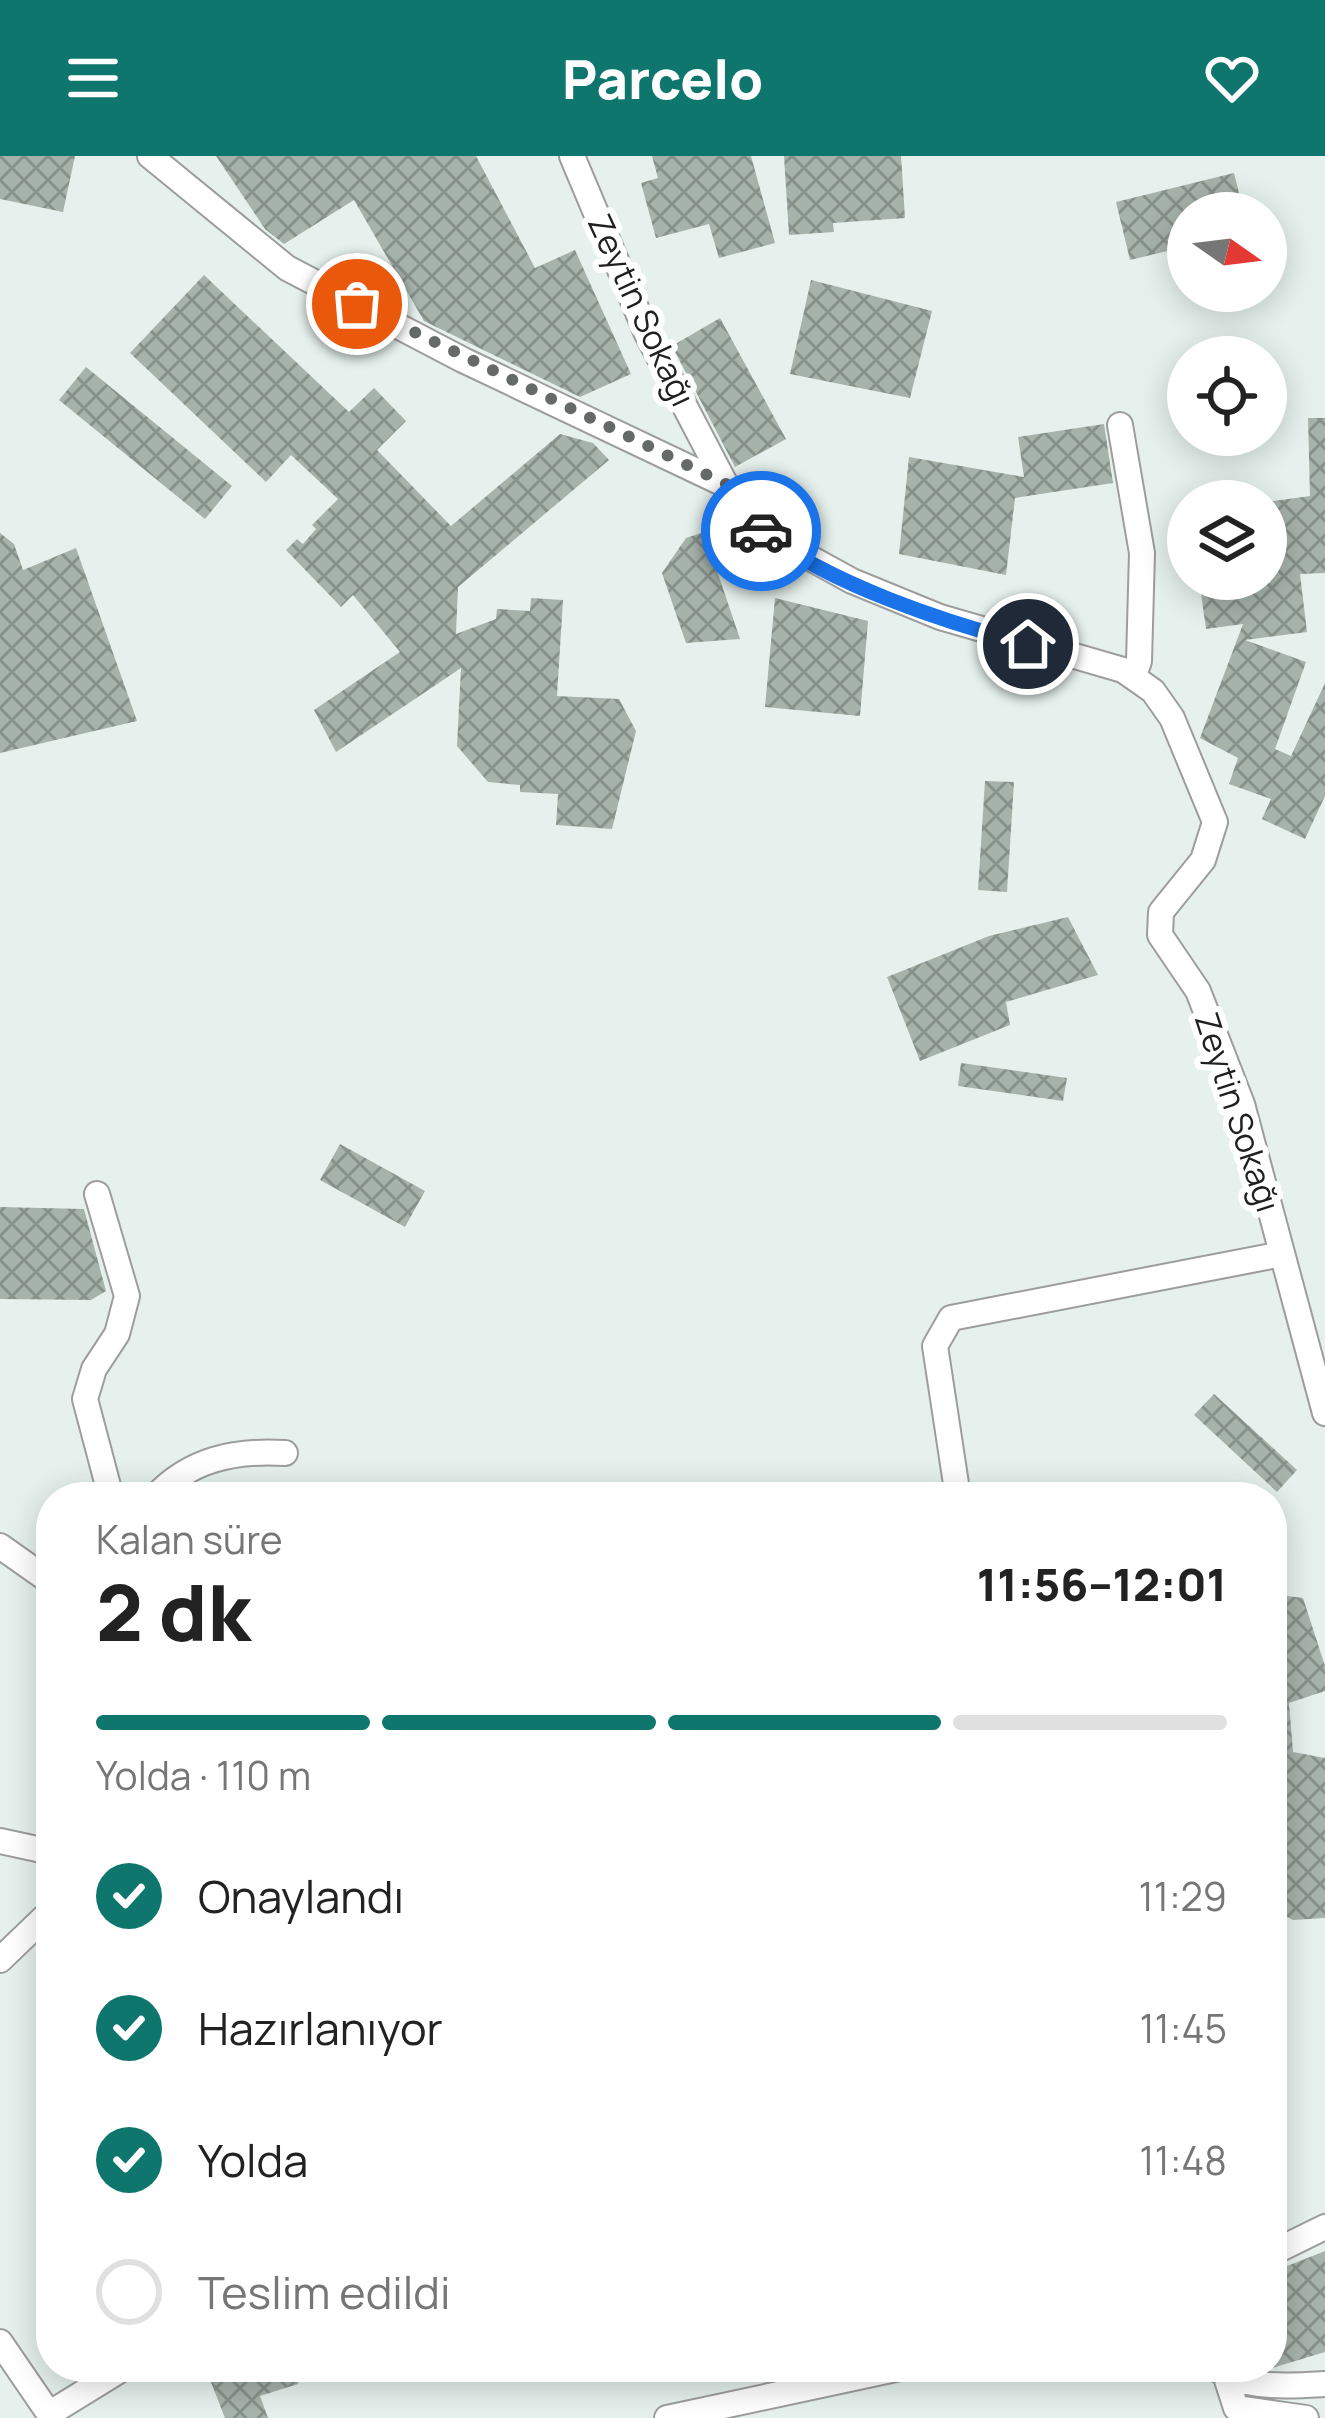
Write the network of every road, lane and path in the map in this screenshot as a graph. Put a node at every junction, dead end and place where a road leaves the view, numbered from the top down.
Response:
1 (150, 156) edge
2 (572, 156) edge
3 (1120, 425) dead end
4 (726, 484) junction
5 (1134, 676) junction
6 (97, 1194) dead end
7 (1282, 1254) junction
8 (1325, 1413) edge
9 (285, 1453) dead end
10 (107, 1482) edge
11 (169, 1482) edge
12 (956, 1482) edge
13 (0, 1546) edge
14 (36, 1571) edge
15 (0, 1841) edge
16 (36, 1849) edge
17 (36, 1925) edge
18 (0, 1960) edge
19 (1325, 2227) edge
20 (1287, 2246) edge
21 (0, 2342) edge
22 (102, 2382) edge
23 (835, 2382) edge
24 (1224, 2382) edge
25 (1266, 2382) edge
26 (1325, 2384) edge
27 (52, 2415) edge
28 (667, 2418) edge
29 (1306, 2418) edge

1 - 4 street
2 - 4 street, Zeytin Sokağı
3 - 5 street
4 - 5 street, Zeytin Sokağı
5 - 7 street, Zeytin Sokağı
6 - 10 street
7 - 8 street, Zeytin Sokağı
7 - 12 street
9 - 11 street
13 - 14 street
15 - 16 street
17 - 18 street
19 - 20 street
21 - 27 street
22 - 27 street
23 - 28 street
24 - 29 street
25 - 26 street

